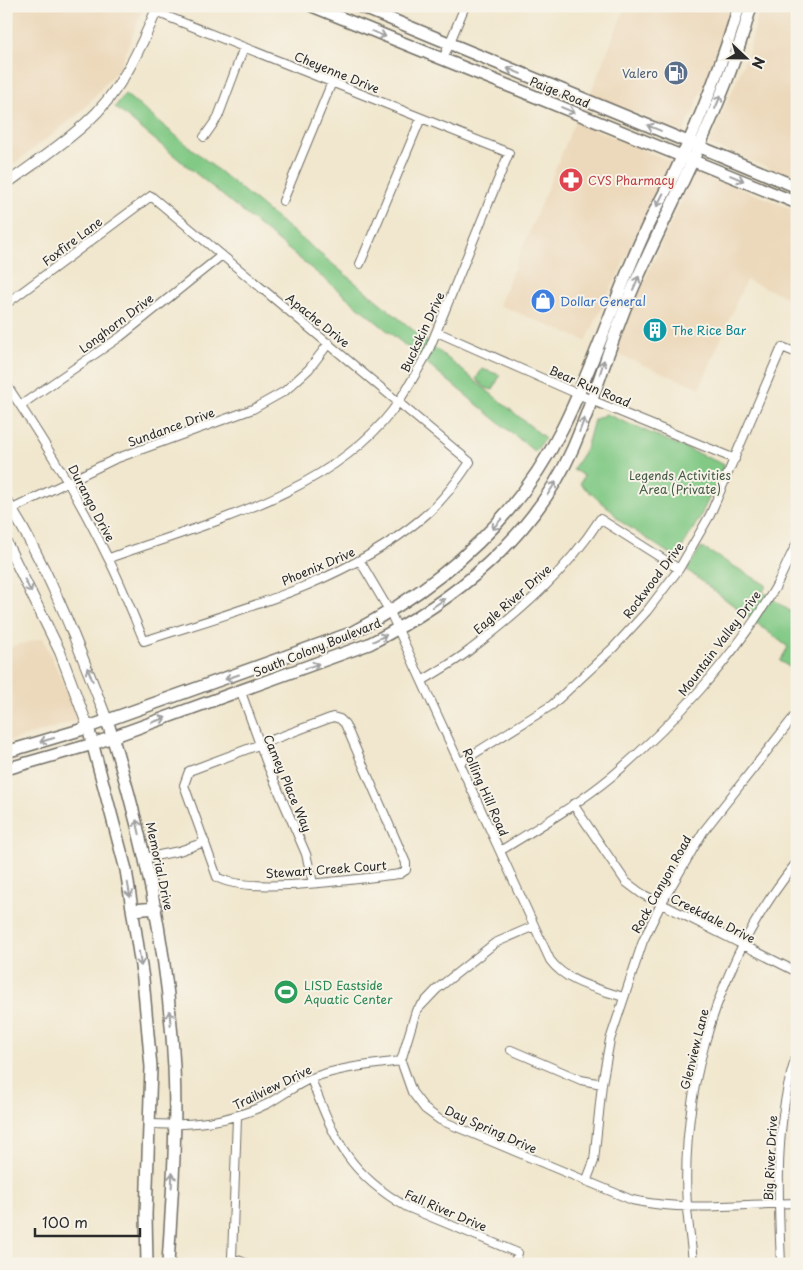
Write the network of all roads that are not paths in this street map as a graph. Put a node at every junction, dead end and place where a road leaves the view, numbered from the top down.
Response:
1 (312, 6) edge
2 (360, 6) edge
3 (465, 6) edge
4 (745, 7) edge
5 (157, 9) edge
6 (353, 23) junction
7 (450, 44) junction
8 (244, 47) junction
9 (443, 59) junction
10 (332, 82) junction
11 (591, 102) junction
12 (421, 118) junction
13 (588, 118) junction
14 (204, 137) dead end
15 (688, 142) junction
16 (699, 147) junction
17 (508, 153) joint
18 (681, 156) junction
19 (693, 162) junction
20 (6, 184) edge
21 (797, 187) edge
22 (151, 196) joint
23 (283, 201) dead end
24 (797, 203) edge
25 (657, 237) junction
26 (641, 240) junction
27 (222, 255) junction
28 (360, 264) dead end
29 (622, 298) junction
30 (6, 304) edge
31 (437, 332) junction
32 (329, 343) junction
33 (797, 353) edge
34 (6, 384) edge
35 (577, 393) junction
36 (592, 400) junction
37 (399, 401) junction
38 (21, 405) junction
39 (735, 459) junction
40 (470, 462) joint
41 (68, 480) junction
42 (6, 500) edge
43 (9, 511) edge
44 (6, 542) edge
45 (796, 546) edge
46 (109, 558) junction
47 (360, 561) junction
48 (678, 569) junction
49 (390, 612) junction
50 (398, 629) junction
51 (144, 641) joint
52 (422, 682) junction
53 (241, 692) junction
54 (797, 713) edge
55 (107, 720) junction
56 (88, 727) junction
57 (112, 736) junction
58 (93, 744) junction
59 (259, 744) junction
60 (6, 752) edge
61 (461, 762) junction
62 (6, 769) edge
63 (573, 804) junction
64 (205, 842) junction
65 (500, 851) junction
66 (146, 858) junction
67 (797, 862) edge
68 (313, 883) junction
69 (660, 904) junction
70 (156, 908) junction
71 (133, 910) junction
72 (534, 926) junction
73 (742, 945) junction
74 (797, 972) edge
75 (623, 997) junction
76 (511, 1050) dead end
77 (797, 1054) edge
78 (402, 1062) junction
79 (311, 1079) junction
80 (602, 1084) junction
81 (237, 1117) junction
82 (150, 1124) junction
83 (175, 1125) junction
84 (586, 1182) junction
85 (778, 1203) junction
86 (797, 1203) edge
87 (687, 1207) junction
88 (147, 1264) edge
89 (168, 1264) edge
90 (248, 1264) edge
91 (514, 1264) edge
92 (693, 1264) edge
93 (781, 1264) edge

1 - 6 main road, Paige Road
2 - 6 street
2 - 7 main road, Paige Road
3 - 7 street
4 - 15 main road, South Colony Boulevard
16 -> 4 main road, South Colony Boulevard
5 - 8 street, Cheyenne Drive
5 - 20 street
6 -> 9 main road, Paige Road
7 - 9 street
11 -> 7 main road, Paige Road
8 - 10 street, Cheyenne Drive
8 - 14 street
9 -> 13 main road, Paige Road
10 - 12 street, Cheyenne Drive
10 - 23 street
11 - 13 main road
15 -> 11 main road, Paige Road
12 - 17 street, Cheyenne Drive
12 - 28 street
13 - 18 main road, Paige Road
15 - 16 main road, Paige Road
15 - 18 main road, South Colony Boulevard
16 - 19 main road, South Colony Boulevard
16 - 21 main road, Paige Road
17 - 31 street, Buckskin Drive
18 - 19 main road, Paige Road
18 -> 26 main road, South Colony Boulevard
19 -> 24 main road, Paige Road
19 - 25 main road, South Colony Boulevard
22 - 27 street, Apache Drive
22 - 30 street, Foxfire Lane
25 - 26 main road
29 -> 25 main road, South Colony Boulevard
26 - 29 main road, South Colony Boulevard
27 - 32 street, Apache Drive
27 - 38 street, Longhorn Drive
29 - 35 main road, South Colony Boulevard
36 -> 29 main road, South Colony Boulevard
31 - 35 street, Bear Run Road
31 - 37 street, Buckskin Drive
32 - 37 street, Apache Drive
32 - 41 street, Sundance Drive
33 - 39 street, Rockwood Drive
34 - 38 street, Durango Drive
35 - 36 street, Bear Run Road
35 -> 49 main road, South Colony Boulevard
36 - 39 street, Bear Run Road
50 -> 36 main road, South Colony Boulevard
37 - 40 street, Apache Drive
37 - 46 street, Buckskin Drive
38 - 41 street, Durango Drive
39 - 48 street, Rockwood Drive
40 - 47 street, Phoenix Drive
41 - 43 street, Sundance Drive
41 - 46 street, Durango Drive
42 - 43 street, Memorial Drive
55 -> 43 street, Memorial Drive
44 -> 56 street
45 - 63 street, Mountain Valley Drive
46 - 51 street, Durango Drive
47 - 49 street, Rolling Hill Road
47 - 51 street, Phoenix Drive
48 - 52 street, Eagle River Drive
48 - 61 street, Rockwood Drive
49 - 50 street, Rolling Hill Road
49 -> 55 main road, South Colony Boulevard
50 - 52 street, Rolling Hill Road
53 -> 50 main road, South Colony Boulevard
52 - 61 street, Rolling Hill Road
57 -> 53 main road, South Colony Boulevard
53 - 59 street, Camey Place Way
54 - 69 street, Rock Canyon Road
55 - 56 main road, South Colony Boulevard
55 - 57 main road, Memorial Drive
56 - 58 main road
56 -> 60 main road, South Colony Boulevard
57 - 58 main road, South Colony Boulevard
66 -> 57 main road, Memorial Drive
58 - 62 main road, South Colony Boulevard
58 -> 71 main road
59 - 64 street
59 - 68 street, Camey Place Way
59 - 68 street, Stewart Creek Court
61 - 65 street, Rolling Hill Road
63 - 65 street, Mountain Valley Drive
63 - 69 street, Creekdale Drive
64 - 66 street
64 - 68 street, Stewart Creek Court
65 - 72 street, Rolling Hill Road
66 - 70 main road, Memorial Drive
67 - 73 street, Glenview Lane
69 - 73 street, Creekdale Drive
69 - 75 street, Rock Canyon Road
70 - 71 main road
83 -> 70 main road, Memorial Drive
71 -> 82 main road
72 - 75 street, Rolling Hill Road
72 - 78 street
73 - 74 street, Creekdale Drive
73 - 87 street, Glenview Lane
75 - 80 street, Rock Canyon Road
76 - 80 street
77 - 85 street, Big River Drive
78 - 79 street, Trailview Drive
78 - 84 street, Day Spring Drive
79 - 81 street, Trailview Drive
79 - 91 street, Fall River Drive
80 - 84 street, Rock Canyon Road
81 - 83 street, Trailview Drive
81 - 90 street
82 - 83 street, Trailview Drive
82 - 88 main road
89 -> 83 main road, Memorial Drive
84 - 87 street, Day Spring Drive
85 - 86 street, Day Spring Drive
85 - 87 street, Day Spring Drive
85 - 93 street, Big River Drive
87 - 92 street, Glenview Lane

